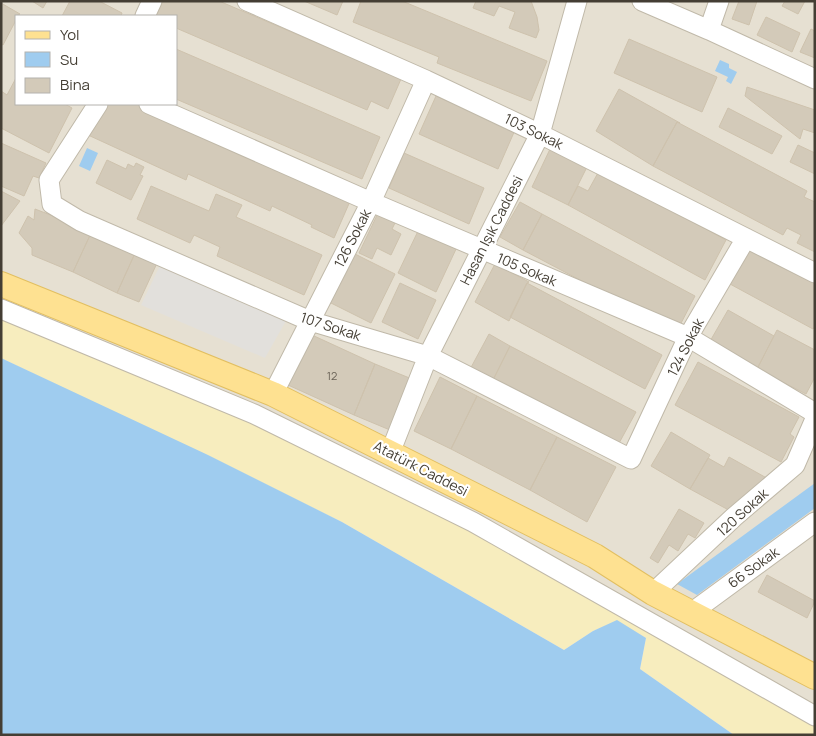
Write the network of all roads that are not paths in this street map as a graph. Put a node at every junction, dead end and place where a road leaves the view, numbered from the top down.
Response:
1 (152, 1) edge
2 (247, 1) edge
3 (577, 1) edge
4 (642, 1) edge
5 (719, 1) edge
6 (145, 15) edge
7 (709, 30) junction
8 (815, 79) edge
9 (426, 80) junction
10 (97, 105) edge
11 (151, 105) edge
12 (540, 134) junction
13 (371, 202) junction
14 (746, 238) junction
15 (481, 249) junction
16 (815, 273) edge
17 (5, 284) edge
18 (1, 309) edge
19 (310, 321) junction
20 (688, 338) junction
21 (428, 356) junction
22 (273, 394) junction
23 (815, 413) edge
24 (815, 419) edge
25 (390, 453) junction
26 (815, 453) edge
27 (631, 459) joint
28 (795, 465) junction
29 (815, 522) edge
30 (653, 593) junction
31 (691, 613) junction
32 (815, 677) edge
33 (815, 716) edge

1 - 6 street
2 - 9 street, 103 Sokak
3 - 12 street, Hasan Işık Caddesi
4 - 7 street
5 - 7 street
7 - 8 street
9 - 12 street, 103 Sokak
9 - 13 street, 126 Sokak
10 - 19 street, 107 Sokak
11 - 13 street, 105 Sokak
12 - 14 street, 103 Sokak
12 - 15 street, Hasan Işık Caddesi
13 - 15 street, 105 Sokak
13 - 19 street, 126 Sokak
14 - 16 street, 103 Sokak
14 - 20 street, 124 Sokak
15 - 20 street, 105 Sokak
15 - 21 street, Hasan Işık Caddesi
17 - 22 main road, Atatürk Caddesi
18 - 33 street
19 - 21 street, 107 Sokak
19 - 22 street, 126 Sokak
20 - 23 street, 105 Sokak
20 - 27 street, 124 Sokak
21 - 25 street, Hasan Işık Caddesi
21 - 27 street, 107 Sokak
22 - 25 main road, Atatürk Caddesi
24 - 28 street, 120 Sokak
25 - 30 main road, Atatürk Caddesi
26 - 28 street
28 - 30 street, 120 Sokak
29 - 31 street, 66 Sokak
30 - 31 main road, Atatürk Caddesi
31 - 32 main road, Atatürk Caddesi

